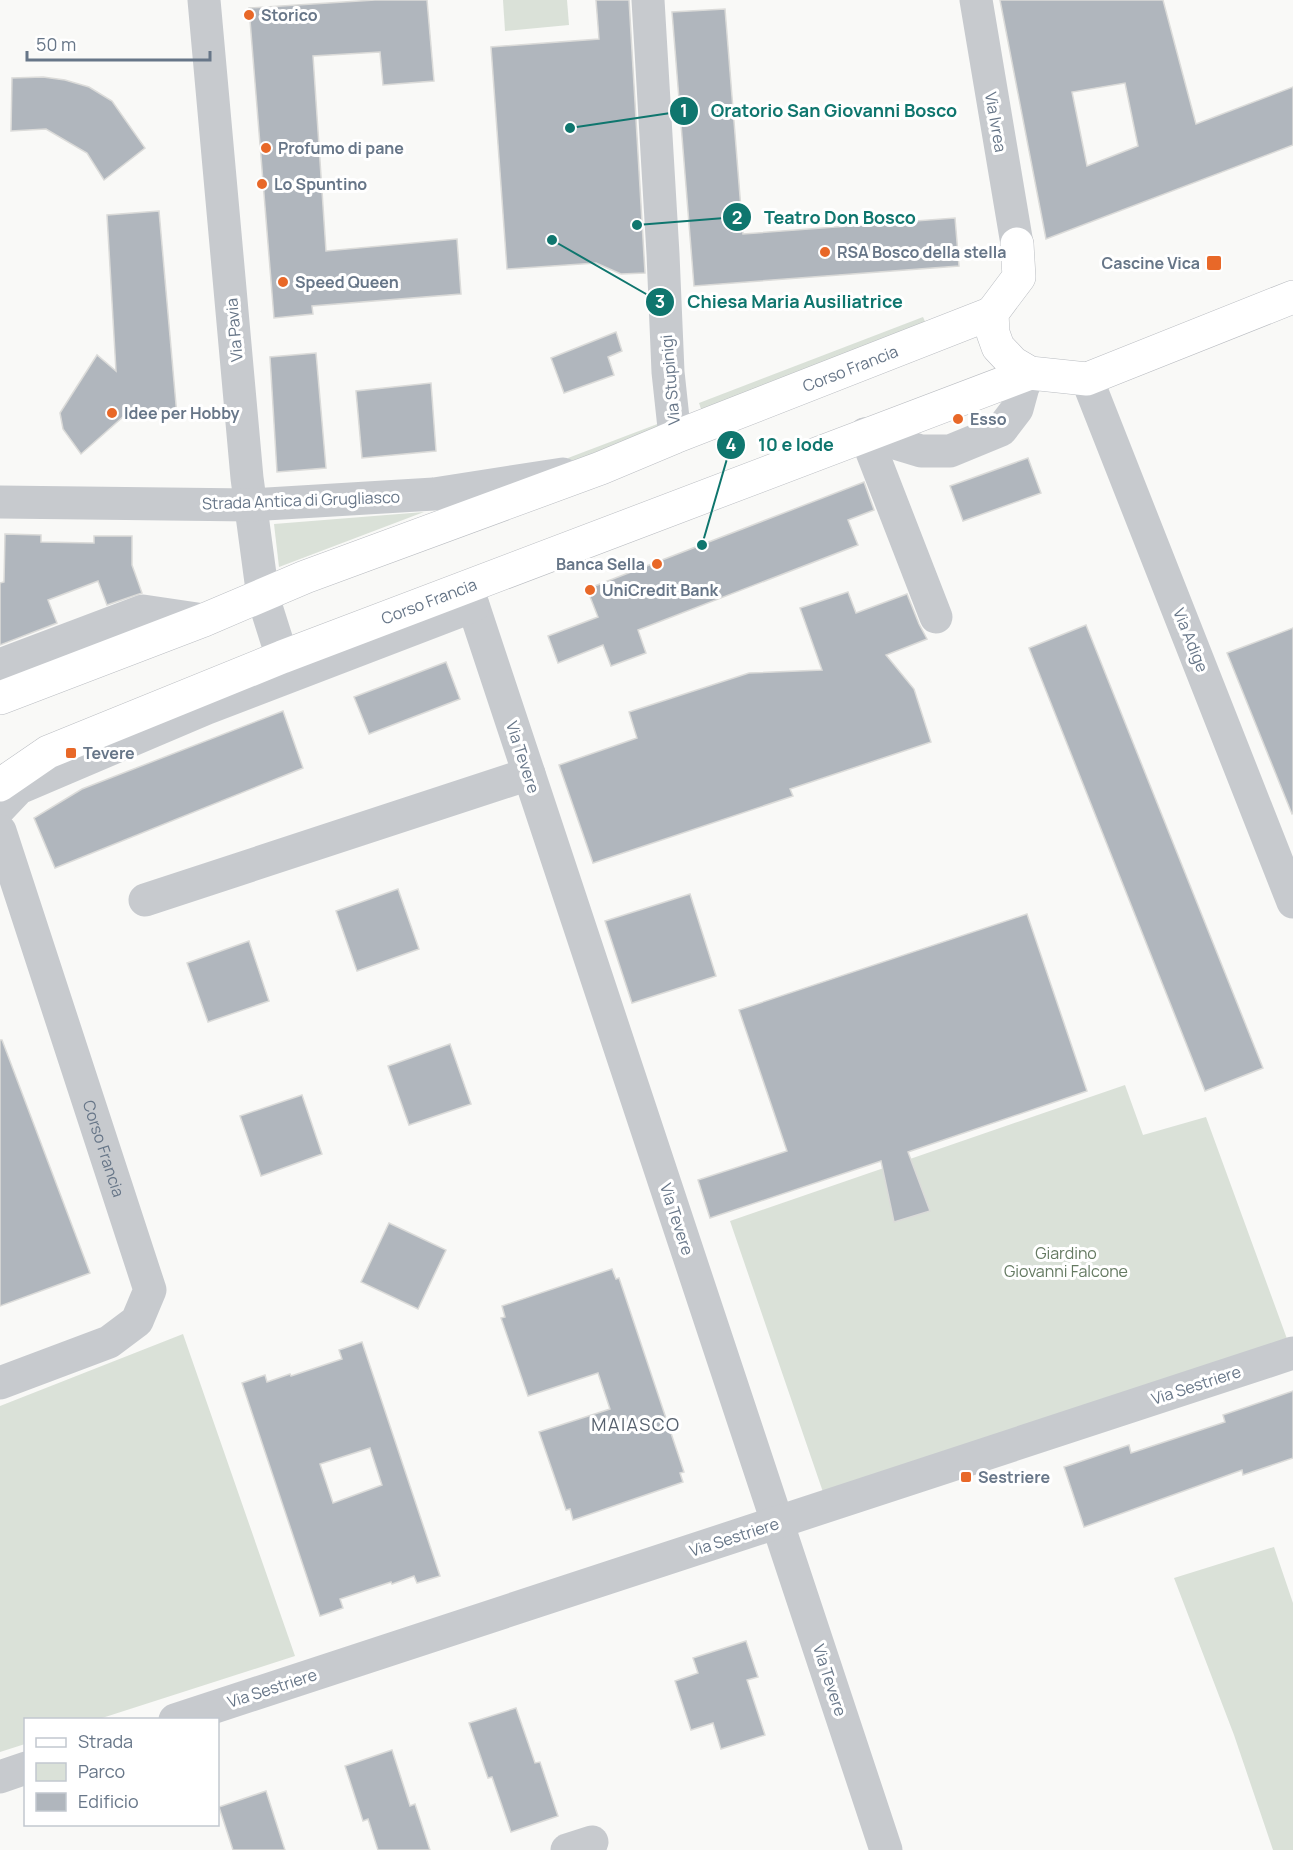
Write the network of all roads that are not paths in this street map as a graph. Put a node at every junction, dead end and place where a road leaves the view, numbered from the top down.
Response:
1 (204, 0) edge
2 (648, 0) edge
3 (976, 0) edge
4 (1017, 243) joint
5 (1293, 297) edge
6 (992, 313) junction
7 (1030, 373) junction
8 (1087, 379) junction
9 (865, 434) junction
10 (675, 437) junction
11 (601, 468) junction
12 (434, 494) junction
13 (0, 502) edge
14 (250, 505) junction
15 (443, 525) junction
16 (470, 596) junction
17 (262, 597) junction
18 (936, 617) dead end
19 (204, 620) junction
20 (282, 657) junction
21 (0, 665) edge
22 (0, 698) edge
23 (529, 774) junction
24 (0, 785) edge
25 (0, 808) edge
26 (0, 831) edge
27 (145, 900) dead end
28 (1293, 902) edge
29 (1293, 1353) edge
30 (0, 1383) edge
31 (777, 1522) junction
32 (178, 1718) edge
33 (24, 1769) edge
34 (0, 1777) edge
35 (886, 1850) edge

1 - 14 street, Via Pavia
2 - 10 street, Via Stupinigi
3 - 4 street, Via Ivrea
4 - 6 main road
5 - 8 main road
6 - 7 main road
6 - 10 main road, Corso Francia
7 - 8 main road
7 - 9 main road, Corso Francia
7 - 9 street
8 - 28 street, Via Adige
9 - 16 main road, Corso Francia
9 - 18 street
10 - 11 main road, Corso Francia
11 - 12 street, Strada Antica di Grugliasco
11 - 15 main road, Corso Francia
12 - 14 street, Strada Antica di Grugliasco
12 - 15 street
13 - 14 street, Strada Antica di Grugliasco
14 - 17 street, Via Pavia
15 - 17 main road, Corso Francia
16 - 20 main road, Corso Francia
16 - 23 street, Via Tevere
16 - 25 street, Corso Francia
17 - 19 main road, Corso Francia
17 - 20 street, Via Pavia
19 - 21 street
19 - 22 main road, Corso Francia
20 - 24 main road, Corso Francia
23 - 27 street
23 - 31 street, Via Tevere
26 - 30 street, Corso Francia
29 - 31 street, Via Sestriere
31 - 32 street, Via Sestriere
31 - 35 street, Via Tevere
33 - 34 street

